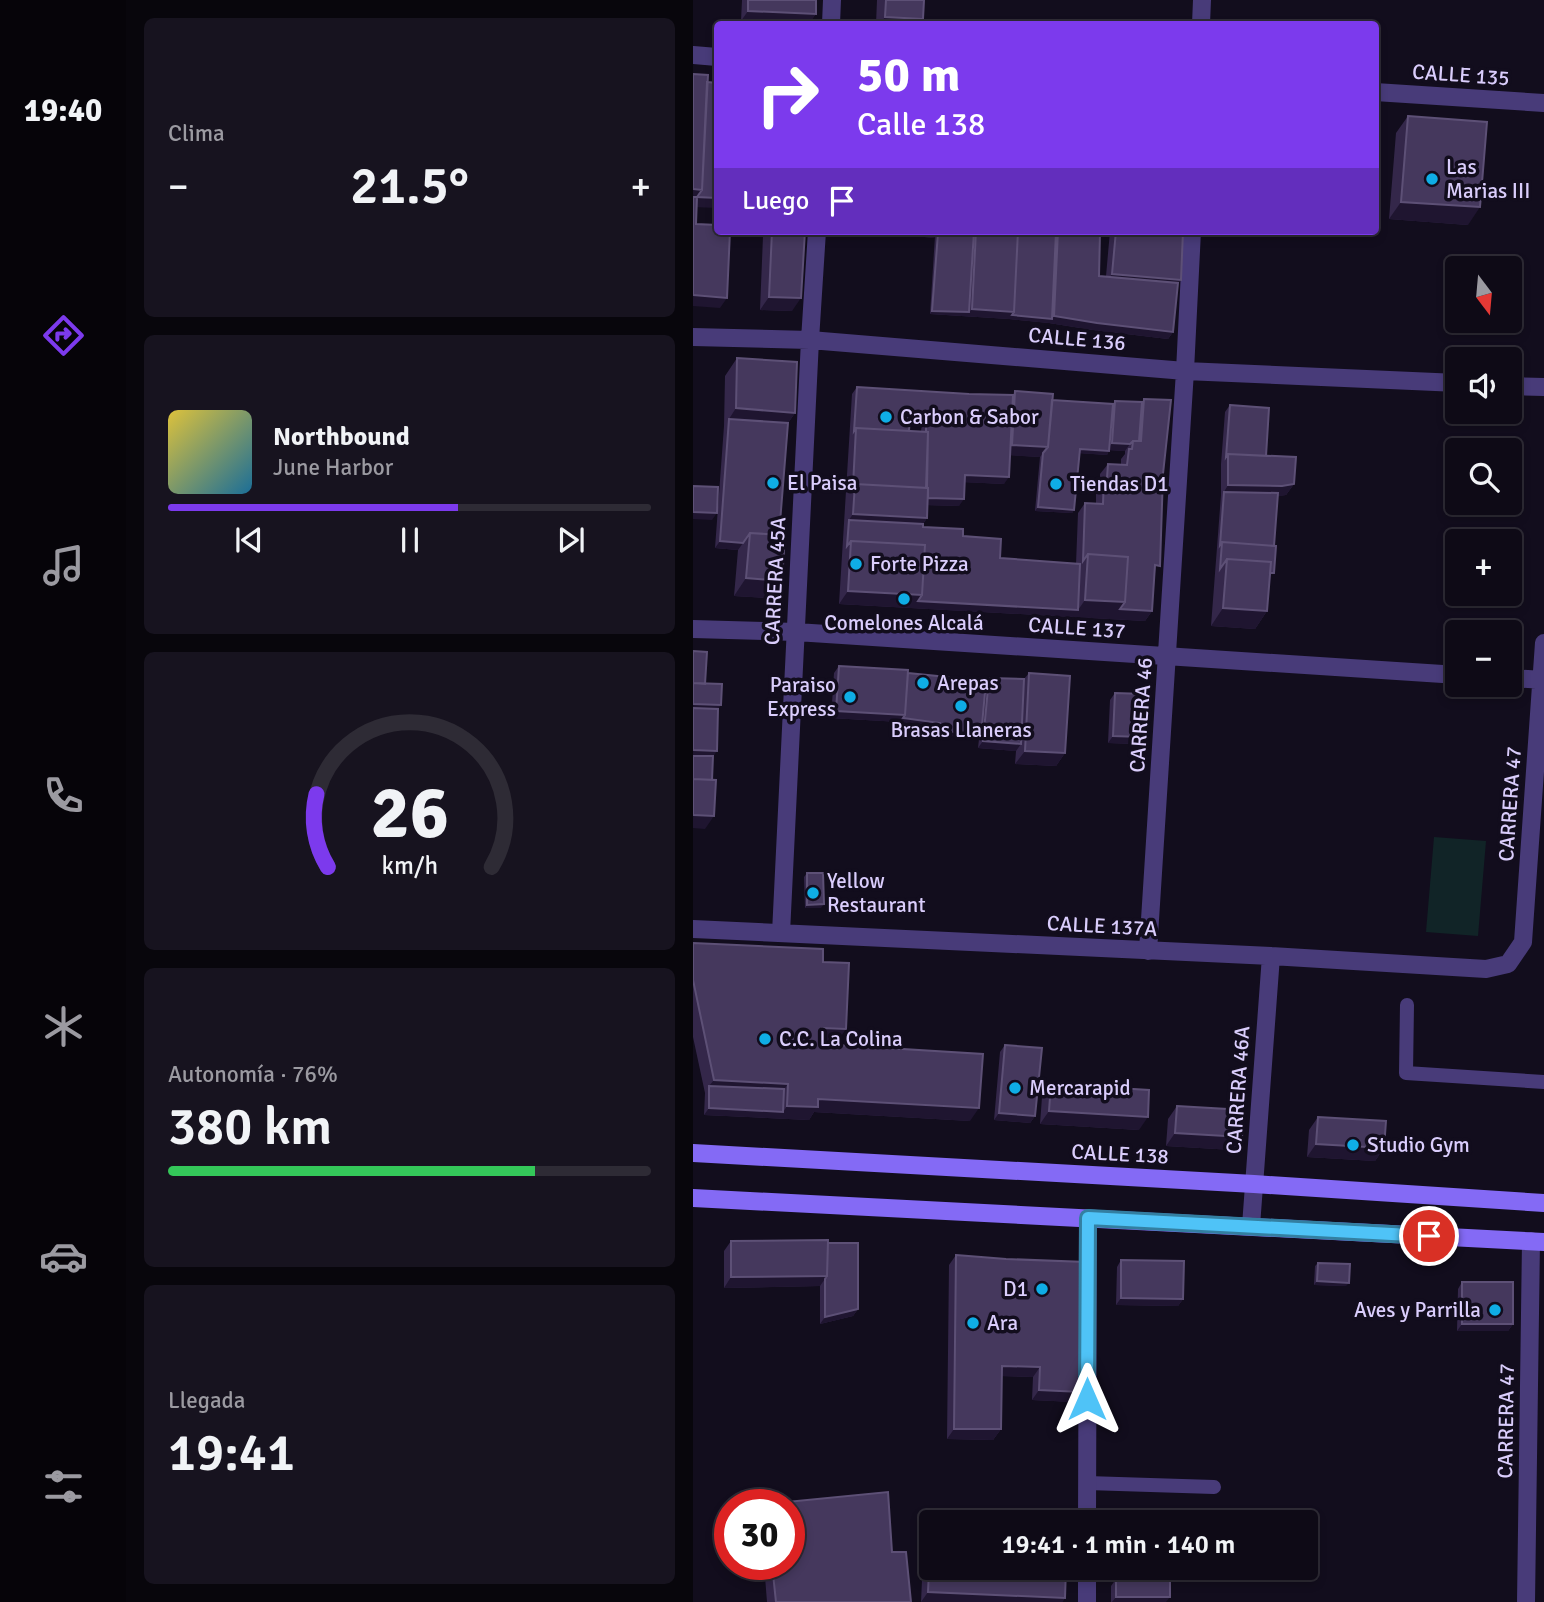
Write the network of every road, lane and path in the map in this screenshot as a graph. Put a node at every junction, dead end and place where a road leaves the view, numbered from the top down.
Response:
1 (832, 0) edge
2 (1202, 0) edge
3 (831, 21) edge
4 (1201, 21) edge
5 (693, 55) edge
6 (714, 57) edge
7 (1379, 92) edge
8 (1544, 103) edge
9 (817, 235) edge
10 (1192, 235) edge
11 (693, 337) edge
12 (810, 340) junction
13 (1185, 370) junction
14 (1445, 382) edge
15 (1522, 386) edge
16 (1544, 387) edge
17 (693, 629) edge
18 (796, 632) junction
19 (1544, 643) edge
20 (1167, 656) junction
21 (1445, 674) edge
22 (1522, 679) edge
23 (1543, 680) edge
24 (693, 929) edge
25 (781, 933) junction
26 (1148, 951) junction
27 (1271, 957) junction
28 (1508, 964) joint
29 (1407, 1005) dead end
30 (1544, 1082) edge
31 (693, 1153) edge
32 (1254, 1184) junction
33 (693, 1198) edge
34 (1544, 1203) edge
35 (1088, 1218) junction
36 (1251, 1226) junction
37 (1537, 1241) edge
38 (1087, 1483) junction
39 (1214, 1487) dead end
40 (1087, 1510) edge
41 (1087, 1580) edge
42 (1087, 1602) edge
43 (1526, 1602) edge

1 - 3 street
2 - 4 street
5 - 6 street
7 - 8 street, CALLE 135
9 - 12 street, CARRERA 45A
10 - 13 street, CARRERA 46
11 - 12 street, CALLE 136
12 - 13 street, CALLE 136
12 - 18 street, CARRERA 45A
13 - 14 street, CALLE 136
13 - 20 street, CARRERA 46
15 - 16 street
17 - 18 street, CALLE 137
18 - 20 street, CALLE 137
18 - 25 street, CARRERA 45A
19 - 23 street, CARRERA 47
20 - 21 street, CALLE 137
20 - 26 street, CARRERA 46
22 - 23 street
23 - 28 street, CARRERA 47
24 - 25 street, CALLE 137A
25 - 26 street, CALLE 137A
26 - 27 street, CALLE 137A
27 - 28 street, CALLE 137A
27 - 32 street, CARRERA 46A
29 - 30 lane
31 - 32 main road, CALLE 138
32 - 34 main road, CALLE 138
32 - 36 street, CARRERA 46A
33 - 35 main road
35 - 36 main road
35 - 38 street
36 - 37 main road
37 - 43 street, CARRERA 47
38 - 39 lane
38 - 40 street
41 - 42 street

